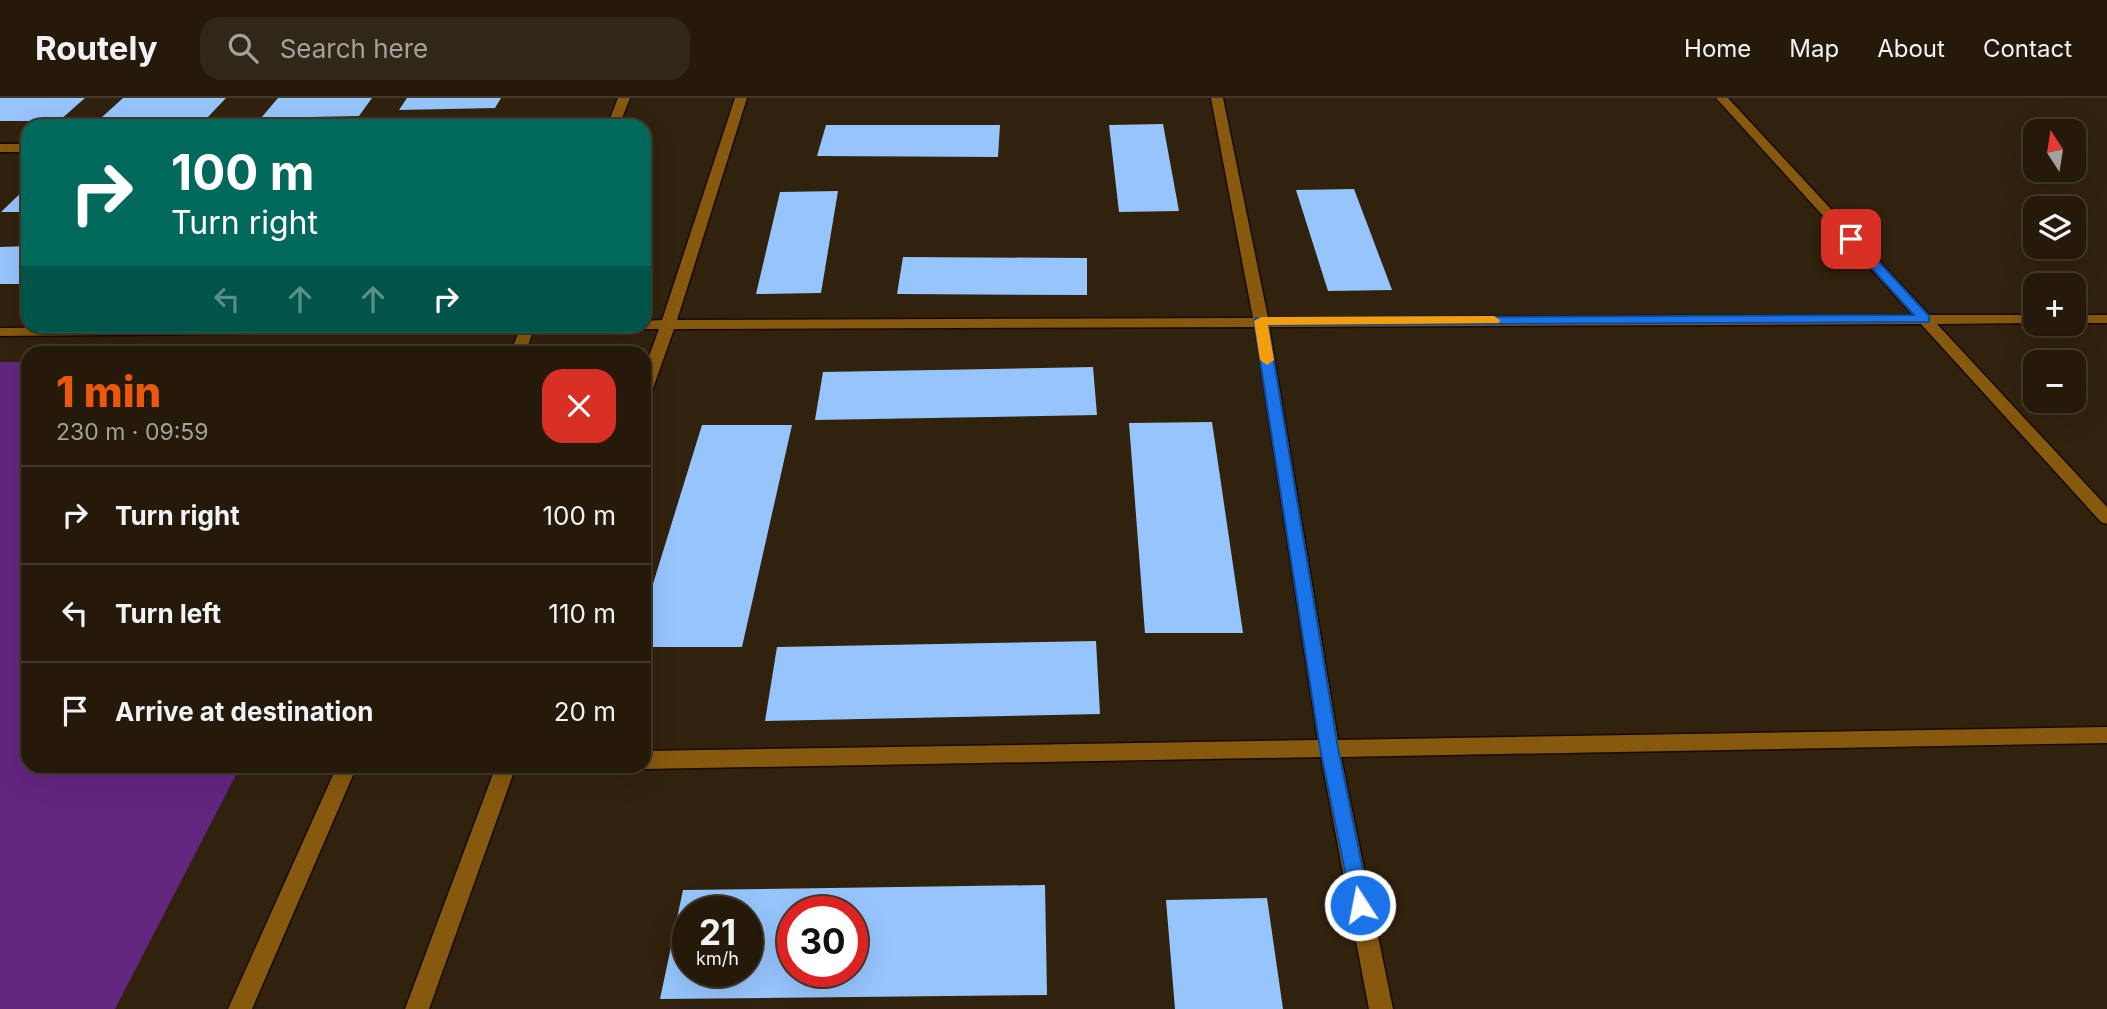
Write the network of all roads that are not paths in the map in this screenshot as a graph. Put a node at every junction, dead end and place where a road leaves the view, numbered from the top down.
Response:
1 (624, 98) edge
2 (741, 98) edge
3 (1217, 98) edge
4 (1722, 98) edge
5 (616, 119) edge
6 (0, 148) edge
7 (21, 148) edge
8 (1925, 319) junction
9 (2023, 319) edge
10 (2086, 319) edge
11 (2107, 319) edge
12 (1261, 321) junction
13 (651, 325) edge
14 (668, 325) junction
15 (0, 332) edge
16 (21, 332) edge
17 (651, 372) edge
18 (2107, 518) edge
19 (2107, 735) edge
20 (1329, 748) junction
21 (651, 760) edge
22 (344, 773) edge
23 (503, 773) edge
24 (240, 1009) edge
25 (417, 1009) edge
26 (1381, 1009) edge

1 - 5 street
2 - 14 street
3 - 12 street
4 - 8 street
6 - 7 street
8 - 9 street
8 - 12 street
8 - 18 street
10 - 11 street
12 - 14 street
12 - 20 street
13 - 14 street
14 - 17 street
15 - 16 street
19 - 20 street
20 - 21 street
20 - 26 street
22 - 24 street
23 - 25 street

